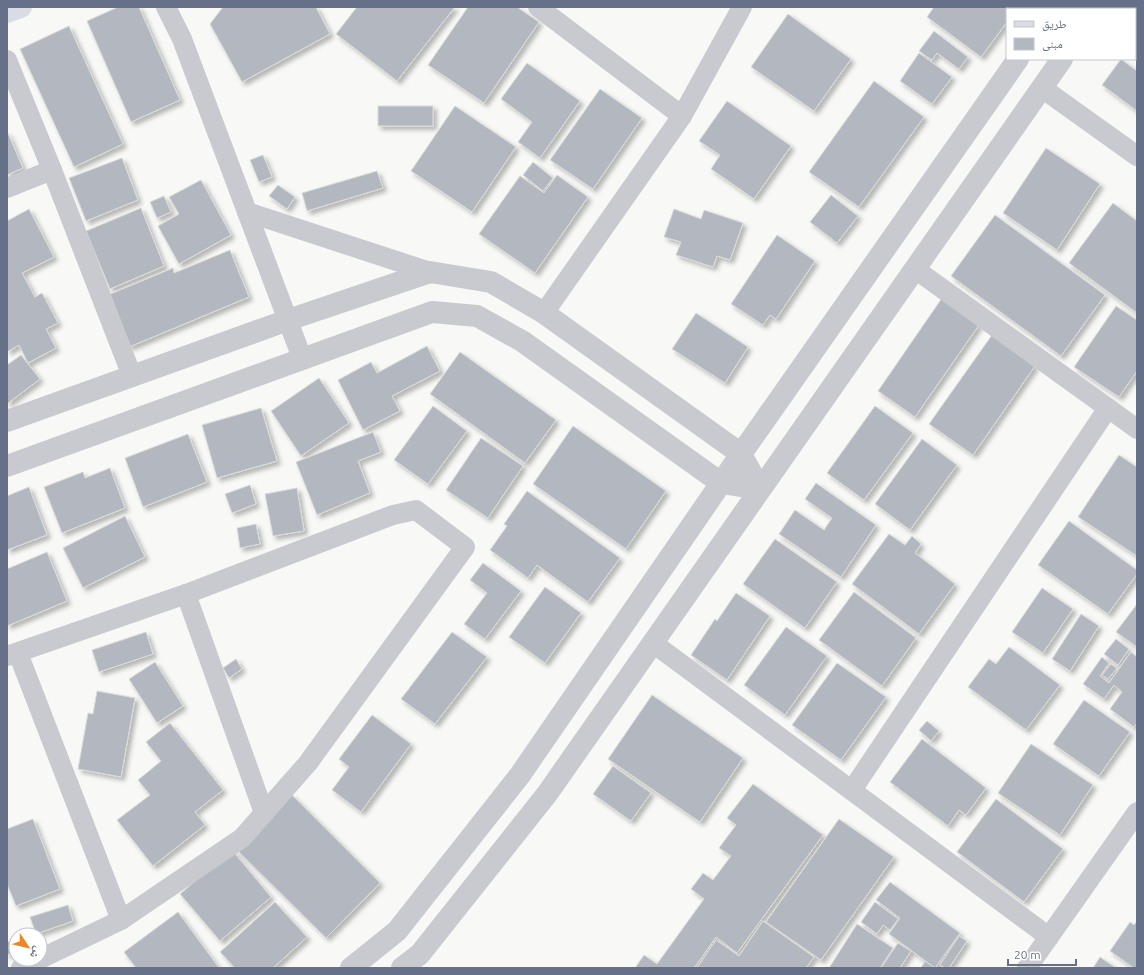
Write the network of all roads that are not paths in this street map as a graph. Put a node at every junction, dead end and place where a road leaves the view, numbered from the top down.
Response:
1 (21, 7) edge
2 (166, 7) edge
3 (182, 7) edge
4 (538, 7) edge
5 (742, 7) edge
6 (7, 12) edge
7 (182, 39) junction
8 (7, 60) edge
9 (1017, 60) edge
10 (1061, 60) edge
11 (1042, 88) junction
12 (682, 116) junction
13 (1137, 156) edge
14 (52, 170) junction
15 (7, 188) edge
16 (247, 212) junction
17 (915, 269) junction
18 (430, 272) junction
19 (544, 313) junction
20 (288, 320) junction
21 (302, 358) junction
22 (132, 376) junction
23 (1108, 408) junction
24 (7, 421) edge
25 (1137, 429) edge
26 (741, 454) junction
27 (7, 466) edge
28 (721, 484) junction
29 (760, 489) junction
30 (186, 594) junction
31 (653, 643) junction
32 (12, 654) edge
33 (852, 790) junction
34 (1137, 812) edge
35 (264, 813) junction
36 (121, 920) junction
37 (1049, 936) junction
38 (48, 955) edge
39 (351, 968) edge
40 (402, 968) edge
41 (1027, 968) edge

1 - 6 main road
2 - 7 street
3 - 7 street
4 - 12 street
5 - 12 street
7 - 16 street
8 - 14 street
9 - 26 street
10 - 11 street
11 - 13 street
11 - 17 street
12 - 19 street
14 - 15 street
14 - 22 street
16 - 18 street
16 - 20 street
17 - 23 street
17 - 29 street
18 - 19 street
18 - 20 street
19 - 26 street
20 - 21 street
20 - 22 street
21 - 27 street
21 - 28 street
22 - 24 street
23 - 25 street
23 - 33 street
26 - 28 street
26 - 29 street
28 - 29 street
28 - 39 street
29 - 31 street
30 - 32 street
30 - 35 street
30 - 35 street
31 - 33 street
31 - 40 street
32 - 36 street
33 - 37 street
34 - 37 street
35 - 36 street
36 - 38 street
37 - 41 street

